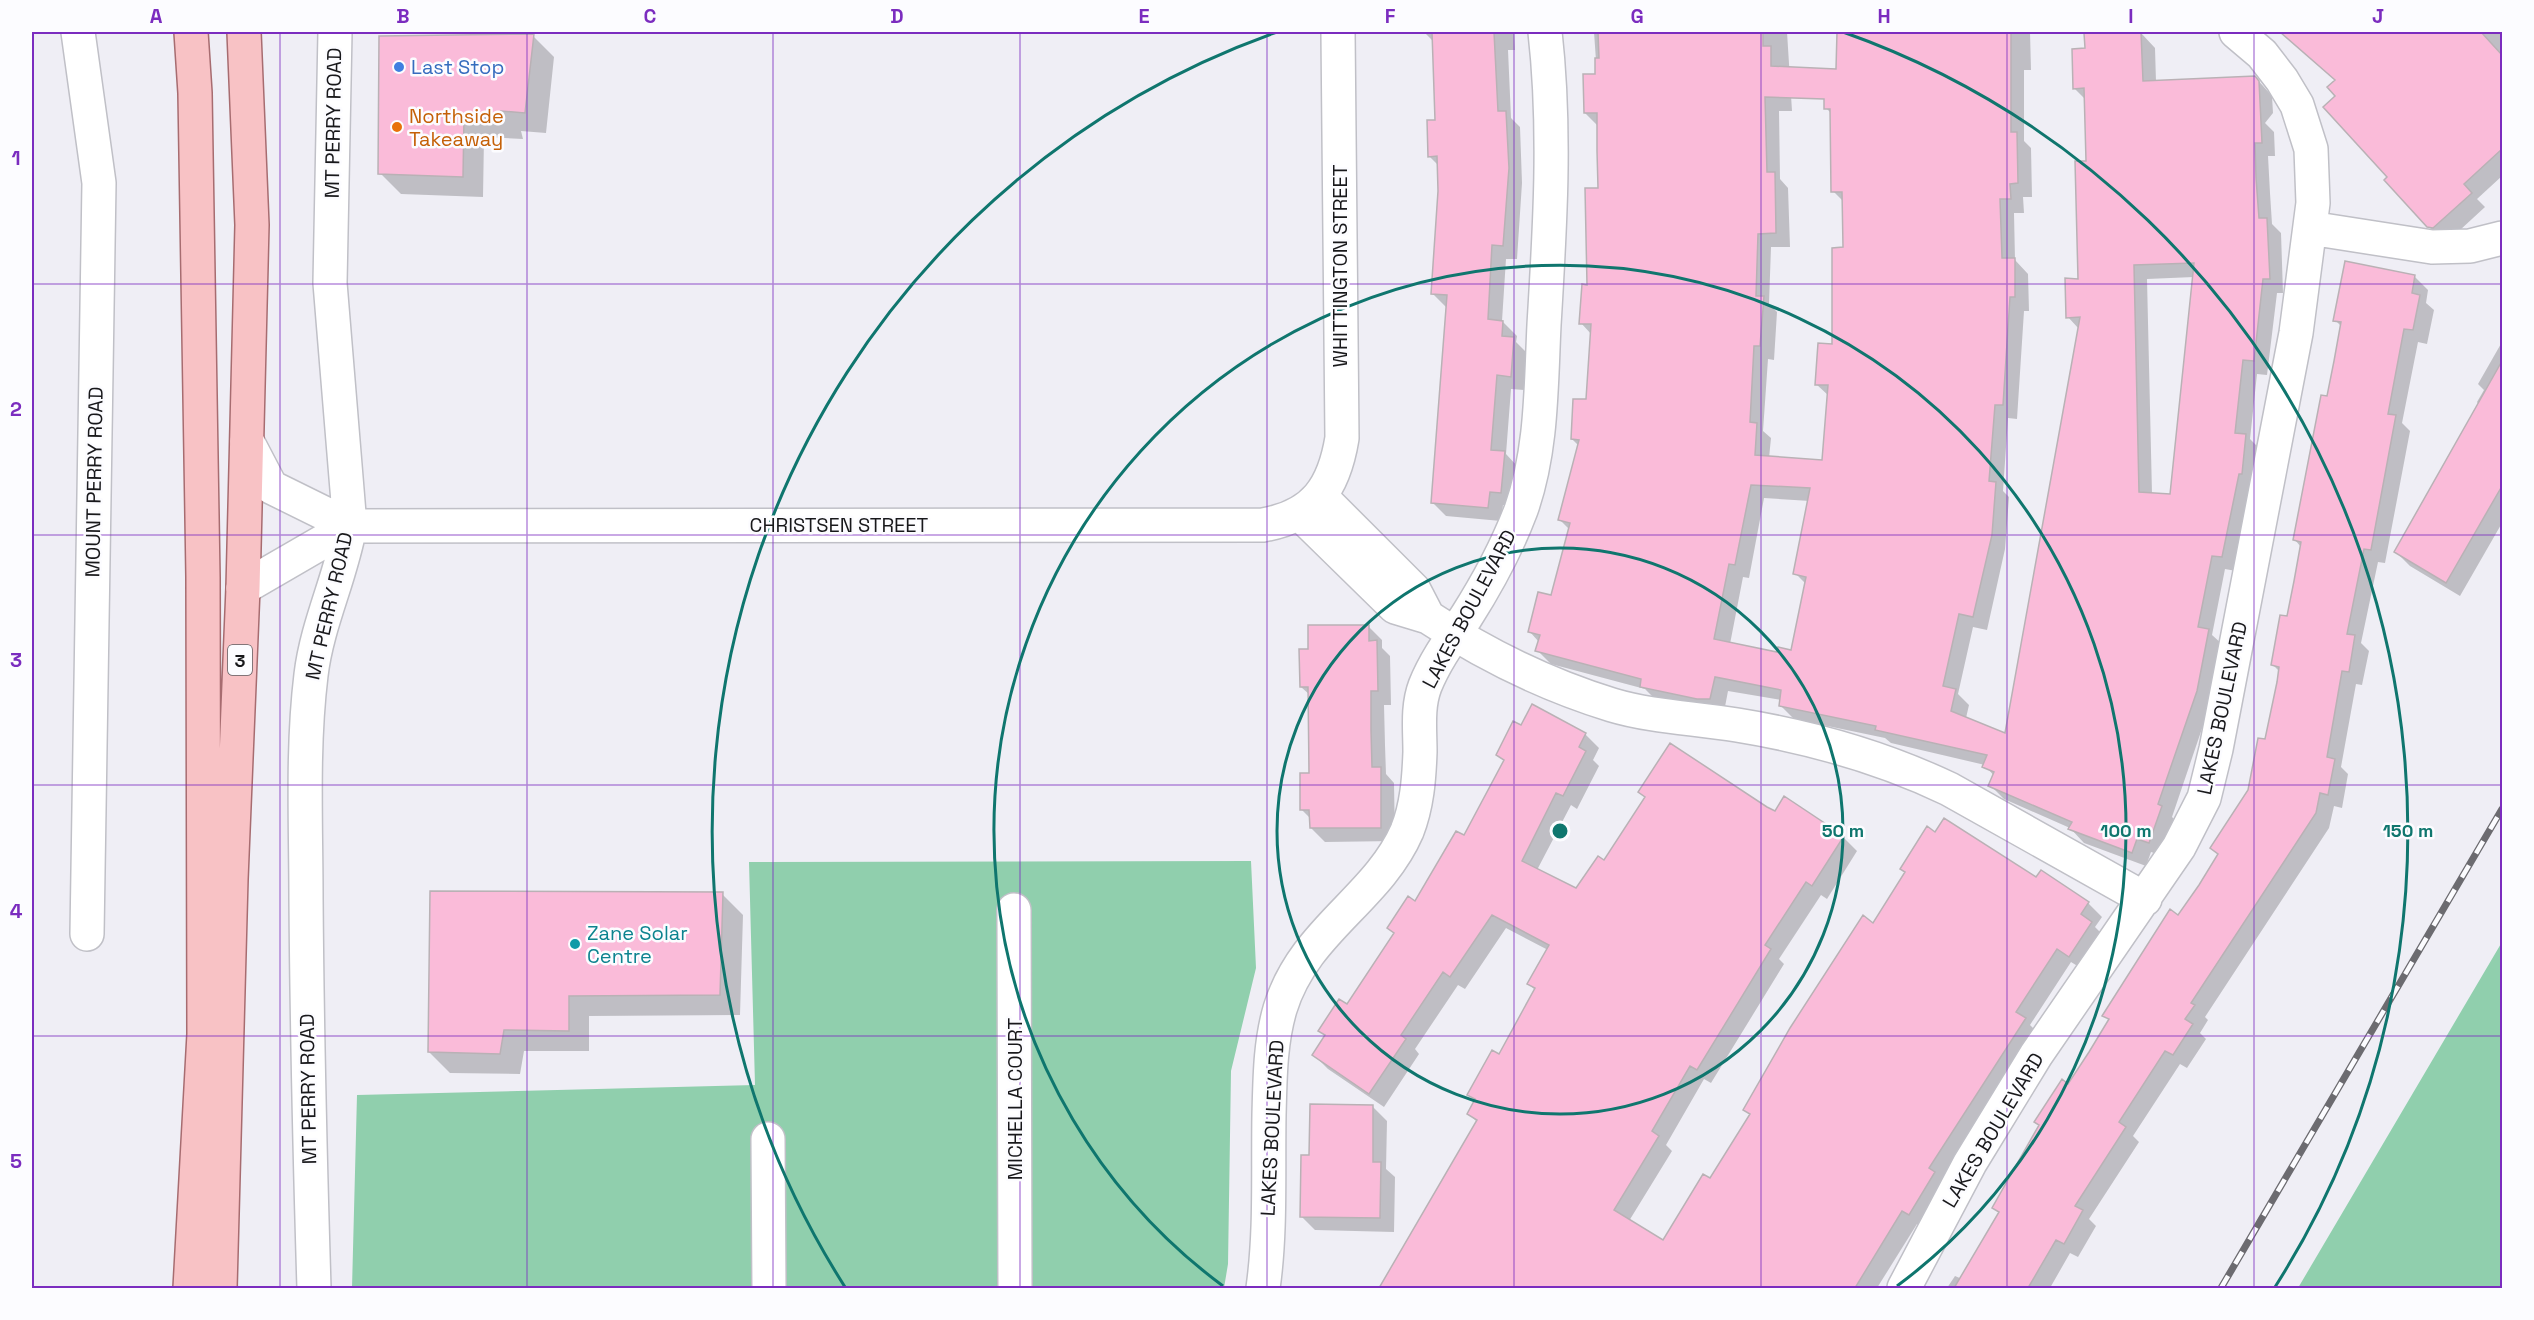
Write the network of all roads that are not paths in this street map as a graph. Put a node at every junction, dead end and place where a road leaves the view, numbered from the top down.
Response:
1 (78, 32) edge
2 (191, 32) edge
3 (244, 32) edge
4 (335, 32) edge
5 (1338, 32) edge
6 (1545, 32) edge
7 (2236, 32) edge
8 (2310, 228) junction
9 (2502, 238) edge
10 (247, 441) junction
11 (1310, 505) junction
12 (350, 526) junction
13 (243, 588) junction
14 (1441, 626) junction
15 (2145, 899) junction
16 (1014, 910) dead end
17 (87, 934) dead end
18 (768, 1139) dead end
19 (190, 1288) edge
20 (220, 1288) edge
21 (314, 1288) edge
22 (768, 1288) edge
23 (1015, 1288) edge
24 (1263, 1288) edge
25 (1904, 1288) edge

1 - 17 street, MOUNT PERRY ROAD
2 - 19 main road, 3
3 - 10 main road, 3
4 - 12 street, MT PERRY ROAD
5 - 11 street, WHITTINGTON STREET
6 - 14 street, LAKES BOULEVARD
7 - 8 street, LAKES BOULEVARD
8 - 9 street
8 - 15 street, LAKES BOULEVARD
10 - 12 street, CHRISTSEN STREET
10 - 13 main road, 3
11 - 12 street, CHRISTSEN STREET
11 - 14 street
12 - 13 street
12 - 21 street, MT PERRY ROAD
13 - 20 main road, 3
14 - 15 street
14 - 24 street, LAKES BOULEVARD
15 - 25 street, LAKES BOULEVARD
16 - 23 street, MICHELLA COURT
18 - 22 street

